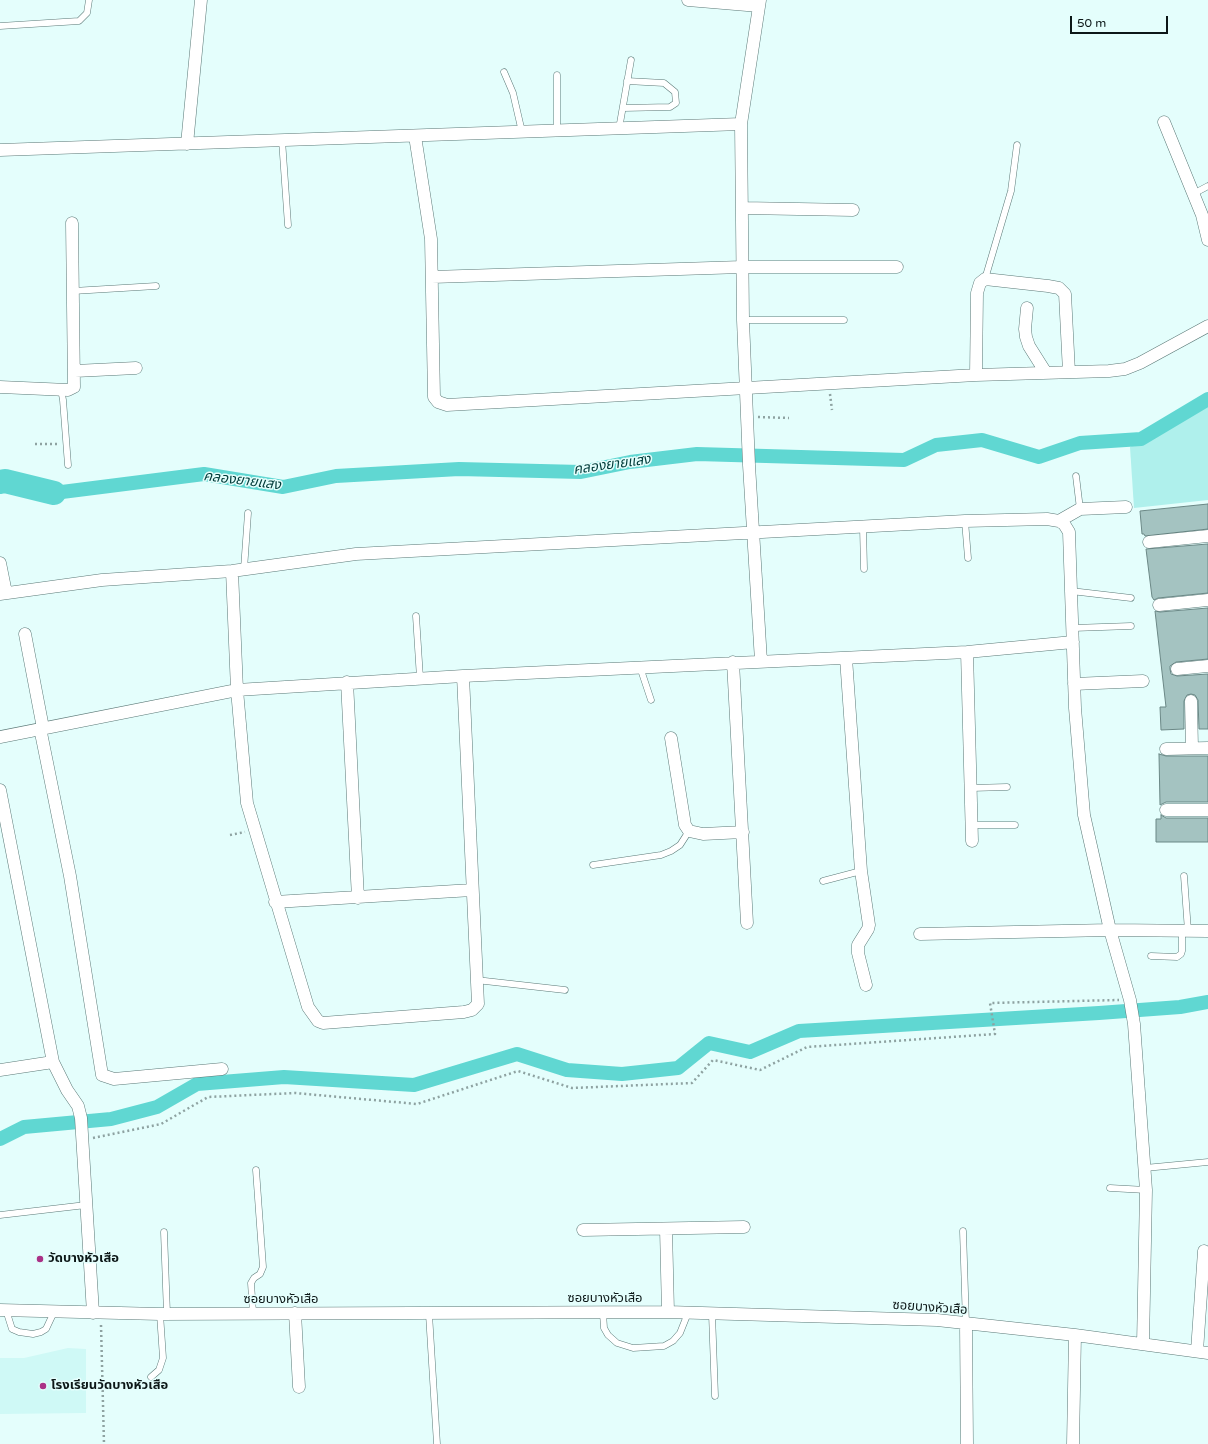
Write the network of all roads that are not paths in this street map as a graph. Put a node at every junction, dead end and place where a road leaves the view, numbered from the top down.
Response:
1 (88, 0) edge
2 (201, 0) edge
3 (688, 0) edge
4 (760, 3) edge
5 (0, 26) edge
6 (631, 60) dead end
7 (504, 72) dead end
8 (557, 75) dead end
9 (628, 81) junction
10 (623, 108) junction
11 (1164, 122) dead end
12 (741, 124) junction
13 (619, 128) junction
14 (557, 130) junction
15 (522, 132) junction
16 (415, 136) junction
17 (282, 140) junction
18 (187, 144) junction
19 (1017, 145) dead end
20 (0, 150) edge
21 (1208, 186) edge
22 (1193, 194) junction
23 (743, 208) junction
24 (853, 210) dead end
25 (72, 223) dead end
26 (288, 225) dead end
27 (1208, 240) edge
28 (742, 267) junction
29 (897, 267) dead end
30 (432, 277) junction
31 (985, 279) junction
32 (156, 286) dead end
33 (74, 291) junction
34 (1027, 308) dead end
35 (743, 320) junction
36 (844, 320) dead end
37 (1208, 326) edge
38 (136, 368) dead end
39 (75, 371) junction
40 (1046, 372) junction
41 (1069, 372) junction
42 (976, 375) junction
43 (0, 388) edge
44 (61, 389) junction
45 (747, 389) junction
46 (68, 464) dead end
47 (1076, 476) dead end
48 (1126, 507) dead end
49 (1080, 509) junction
50 (248, 513) dead end
51 (965, 521) junction
52 (1059, 521) junction
53 (863, 527) junction
54 (753, 533) junction
55 (1208, 536) edge
56 (1149, 542) dead end
57 (968, 558) dead end
58 (0, 563) edge
59 (864, 569) dead end
60 (238, 570) junction
61 (1071, 591) junction
62 (3, 593) edge
63 (1131, 598) dead end
64 (1208, 600) edge
65 (1159, 605) dead end
66 (416, 616) dead end
67 (1131, 626) dead end
68 (1073, 628) junction
69 (25, 634) dead end
70 (1073, 642) junction
71 (967, 652) junction
72 (846, 658) junction
73 (761, 661) junction
74 (733, 662) junction
75 (1208, 666) edge
76 (640, 667) junction
77 (1177, 669) dead end
78 (463, 676) junction
79 (420, 678) junction
80 (1144, 681) dead end
81 (347, 682) junction
82 (1074, 684) junction
83 (237, 690) junction
84 (651, 700) dead end
85 (1191, 701) dead end
86 (42, 728) junction
87 (0, 737) edge
88 (672, 738) dead end
89 (1192, 748) junction
90 (1208, 748) edge
91 (1166, 749) dead end
92 (1007, 787) dead end
93 (971, 788) junction
94 (0, 790) edge
95 (1166, 810) dead end
96 (1208, 810) edge
97 (1015, 825) dead end
98 (972, 826) junction
99 (689, 831) junction
100 (743, 832) junction
101 (972, 841) dead end
102 (593, 865) dead end
103 (861, 871) junction
104 (1184, 876) dead end
105 (823, 881) dead end
106 (472, 890) junction
107 (358, 898) junction
108 (275, 902) junction
109 (747, 923) dead end
110 (1110, 930) junction
111 (1208, 930) edge
112 (1185, 931) junction
113 (920, 934) dead end
114 (1151, 956) dead end
115 (476, 980) junction
116 (866, 985) dead end
117 (565, 990) dead end
118 (53, 1062) junction
119 (222, 1069) dead end
120 (0, 1070) edge
121 (1208, 1162) edge
122 (1145, 1168) junction
123 (256, 1170) dead end
124 (1110, 1188) dead end
125 (1146, 1190) junction
126 (86, 1205) junction
127 (0, 1215) edge
128 (744, 1227) dead end
129 (666, 1228) junction
130 (583, 1230) dead end
131 (963, 1231) dead end
132 (164, 1232) dead end
133 (1204, 1251) dead end
134 (3, 1310) edge
135 (54, 1312) junction
136 (668, 1312) junction
137 (97, 1313) junction
138 (252, 1313) junction
139 (294, 1313) junction
140 (603, 1313) junction
141 (688, 1313) junction
142 (163, 1314) junction
143 (430, 1314) junction
144 (712, 1314) junction
145 (966, 1324) junction
146 (1075, 1336) junction
147 (1143, 1344) junction
148 (1203, 1352) edge
149 (151, 1377) dead end
150 (299, 1387) dead end
151 (715, 1396) dead end
152 (437, 1444) edge
153 (967, 1444) edge
154 (1073, 1444) edge

1 - 5 lane
2 - 18 street
3 - 4 street
4 - 12 street
6 - 9 lane
7 - 15 lane
8 - 14 lane
9 - 10 lane
9 - 10 lane
10 - 13 lane
11 - 22 street
12 - 13 street
12 - 23 street
13 - 14 street
14 - 15 street
15 - 16 street
16 - 17 street
16 - 30 street
17 - 18 street
17 - 26 lane
18 - 20 street
19 - 31 lane
21 - 22 lane
22 - 27 street
23 - 24 street
23 - 28 street
25 - 33 street
28 - 29 street
28 - 30 street
28 - 35 street
30 - 45 street
31 - 41 street
31 - 42 street
32 - 33 lane
33 - 39 street
34 - 40 street
35 - 36 lane
35 - 45 street
37 - 41 street
38 - 39 street
39 - 44 street
40 - 41 street
40 - 42 street
42 - 45 street
43 - 44 street
44 - 46 lane
45 - 54 street
47 - 49 lane
48 - 49 street
49 - 52 street
50 - 60 lane
51 - 52 street
51 - 53 street
51 - 57 lane
52 - 61 street
53 - 54 street
53 - 59 lane
54 - 60 street
54 - 73 street
55 - 56 street
58 - 62 street
60 - 62 street
60 - 83 street
61 - 63 lane
61 - 68 street
64 - 65 street
66 - 79 lane
67 - 68 lane
68 - 70 street
69 - 86 street
70 - 71 street
70 - 82 street
71 - 72 street
71 - 93 street
72 - 73 street
72 - 103 street
73 - 74 street
74 - 76 street
74 - 100 street
75 - 77 street
76 - 78 street
76 - 84 lane
78 - 79 street
78 - 106 street
79 - 81 street
80 - 82 street
81 - 83 street
81 - 107 street
82 - 110 street
83 - 86 street
83 - 108 street
85 - 89 street
86 - 87 street
86 - 119 street
88 - 99 street
89 - 90 street
89 - 91 street
92 - 93 lane
93 - 98 street
94 - 118 street
95 - 96 street
97 - 98 lane
98 - 101 street
99 - 100 street
99 - 102 lane
100 - 109 street
103 - 105 lane
103 - 116 street
104 - 112 lane
106 - 107 street
106 - 115 street
107 - 108 street
108 - 115 street
110 - 112 street
110 - 113 street
110 - 122 street
111 - 112 street
112 - 114 lane
115 - 117 lane
118 - 120 street
118 - 126 street
121 - 122 lane
122 - 125 street
123 - 138 lane
124 - 125 lane
125 - 147 street
126 - 127 lane
126 - 137 street
128 - 129 street
129 - 130 street
129 - 136 street
131 - 145 lane
132 - 142 lane
133 - 148 street
134 - 135 street, ซอยบางหัวเสือ
134 - 135 lane
135 - 137 street, ซอยบางหัวเสือ
136 - 140 street, ซอยบางหัวเสือ
136 - 141 street, ซอยบางหัวเสือ
137 - 142 street, ซอยบางหัวเสือ
138 - 139 street, ซอยบางหัวเสือ
138 - 142 street, ซอยบางหัวเสือ
139 - 143 street, ซอยบางหัวเสือ
139 - 150 street
140 - 141 lane
140 - 143 street, ซอยบางหัวเสือ
141 - 144 street, ซอยบางหัวเสือ
142 - 149 lane
143 - 152 lane
144 - 145 street, ซอยบางหัวเสือ
144 - 151 lane
145 - 146 street, ซอยบางหัวเสือ
145 - 153 street
146 - 147 street, ซอยบางหัวเสือ
146 - 154 street
147 - 148 street, ซอยบางหัวเสือ

